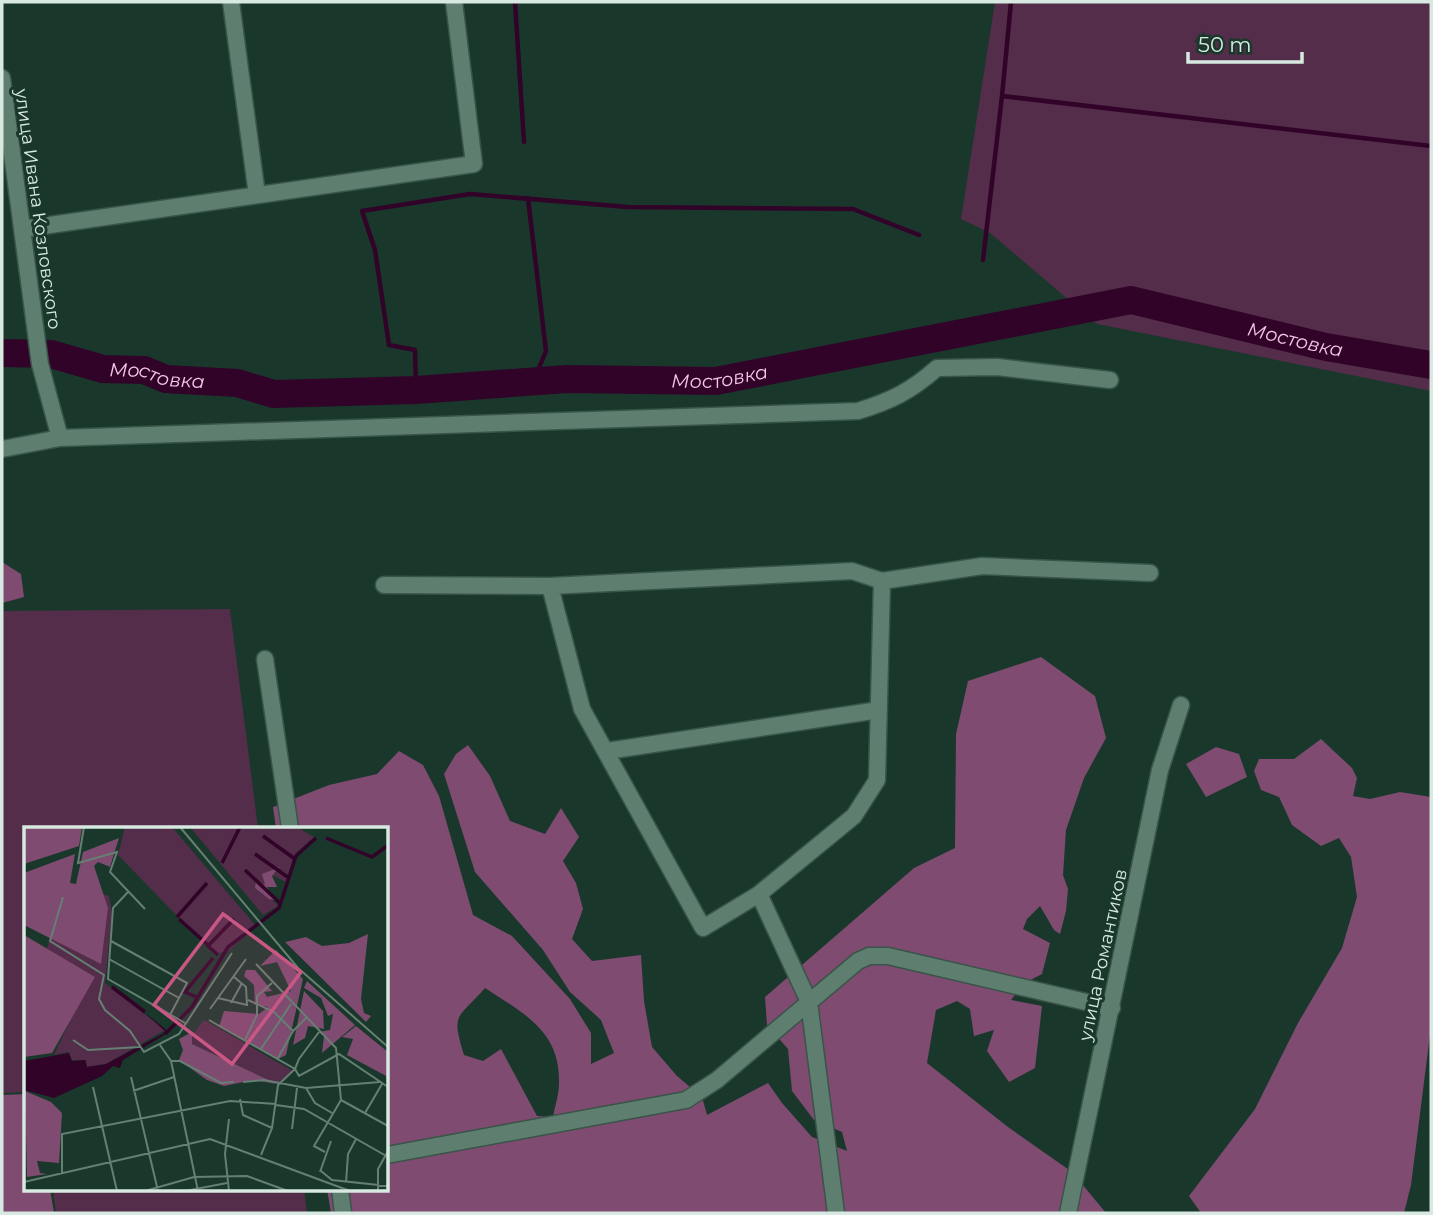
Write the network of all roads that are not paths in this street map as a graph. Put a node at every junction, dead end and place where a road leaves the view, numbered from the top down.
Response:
1 (232, 2) edge
2 (454, 2) edge
3 (2, 78) edge
4 (257, 195) junction
5 (22, 229) junction
6 (1110, 380) dead end
7 (60, 438) junction
8 (2, 449) edge
9 (1150, 573) dead end
10 (882, 581) junction
11 (384, 585) dead end
12 (550, 586) junction
13 (265, 659) dead end
14 (1181, 705) dead end
15 (879, 709) junction
16 (607, 751) junction
17 (290, 827) edge
18 (760, 894) junction
19 (809, 1002) junction
20 (1112, 1008) junction
21 (388, 1155) edge
22 (340, 1190) edge
23 (344, 1213) edge
24 (836, 1213) edge
25 (1068, 1213) edge

1 - 4 street
2 - 4 street
3 - 5 street, улица Ивана Козловского
4 - 5 street
5 - 7 street, улица Ивана Козловского
6 - 7 street
7 - 8 street
9 - 10 street
10 - 12 street
10 - 15 street
11 - 12 street
12 - 16 street
13 - 17 street
14 - 20 street, улица Романтиков
15 - 16 street
15 - 18 street
16 - 18 street
18 - 19 street
19 - 20 street
19 - 21 street
19 - 24 street
20 - 25 street, улица Романтиков
22 - 23 street

